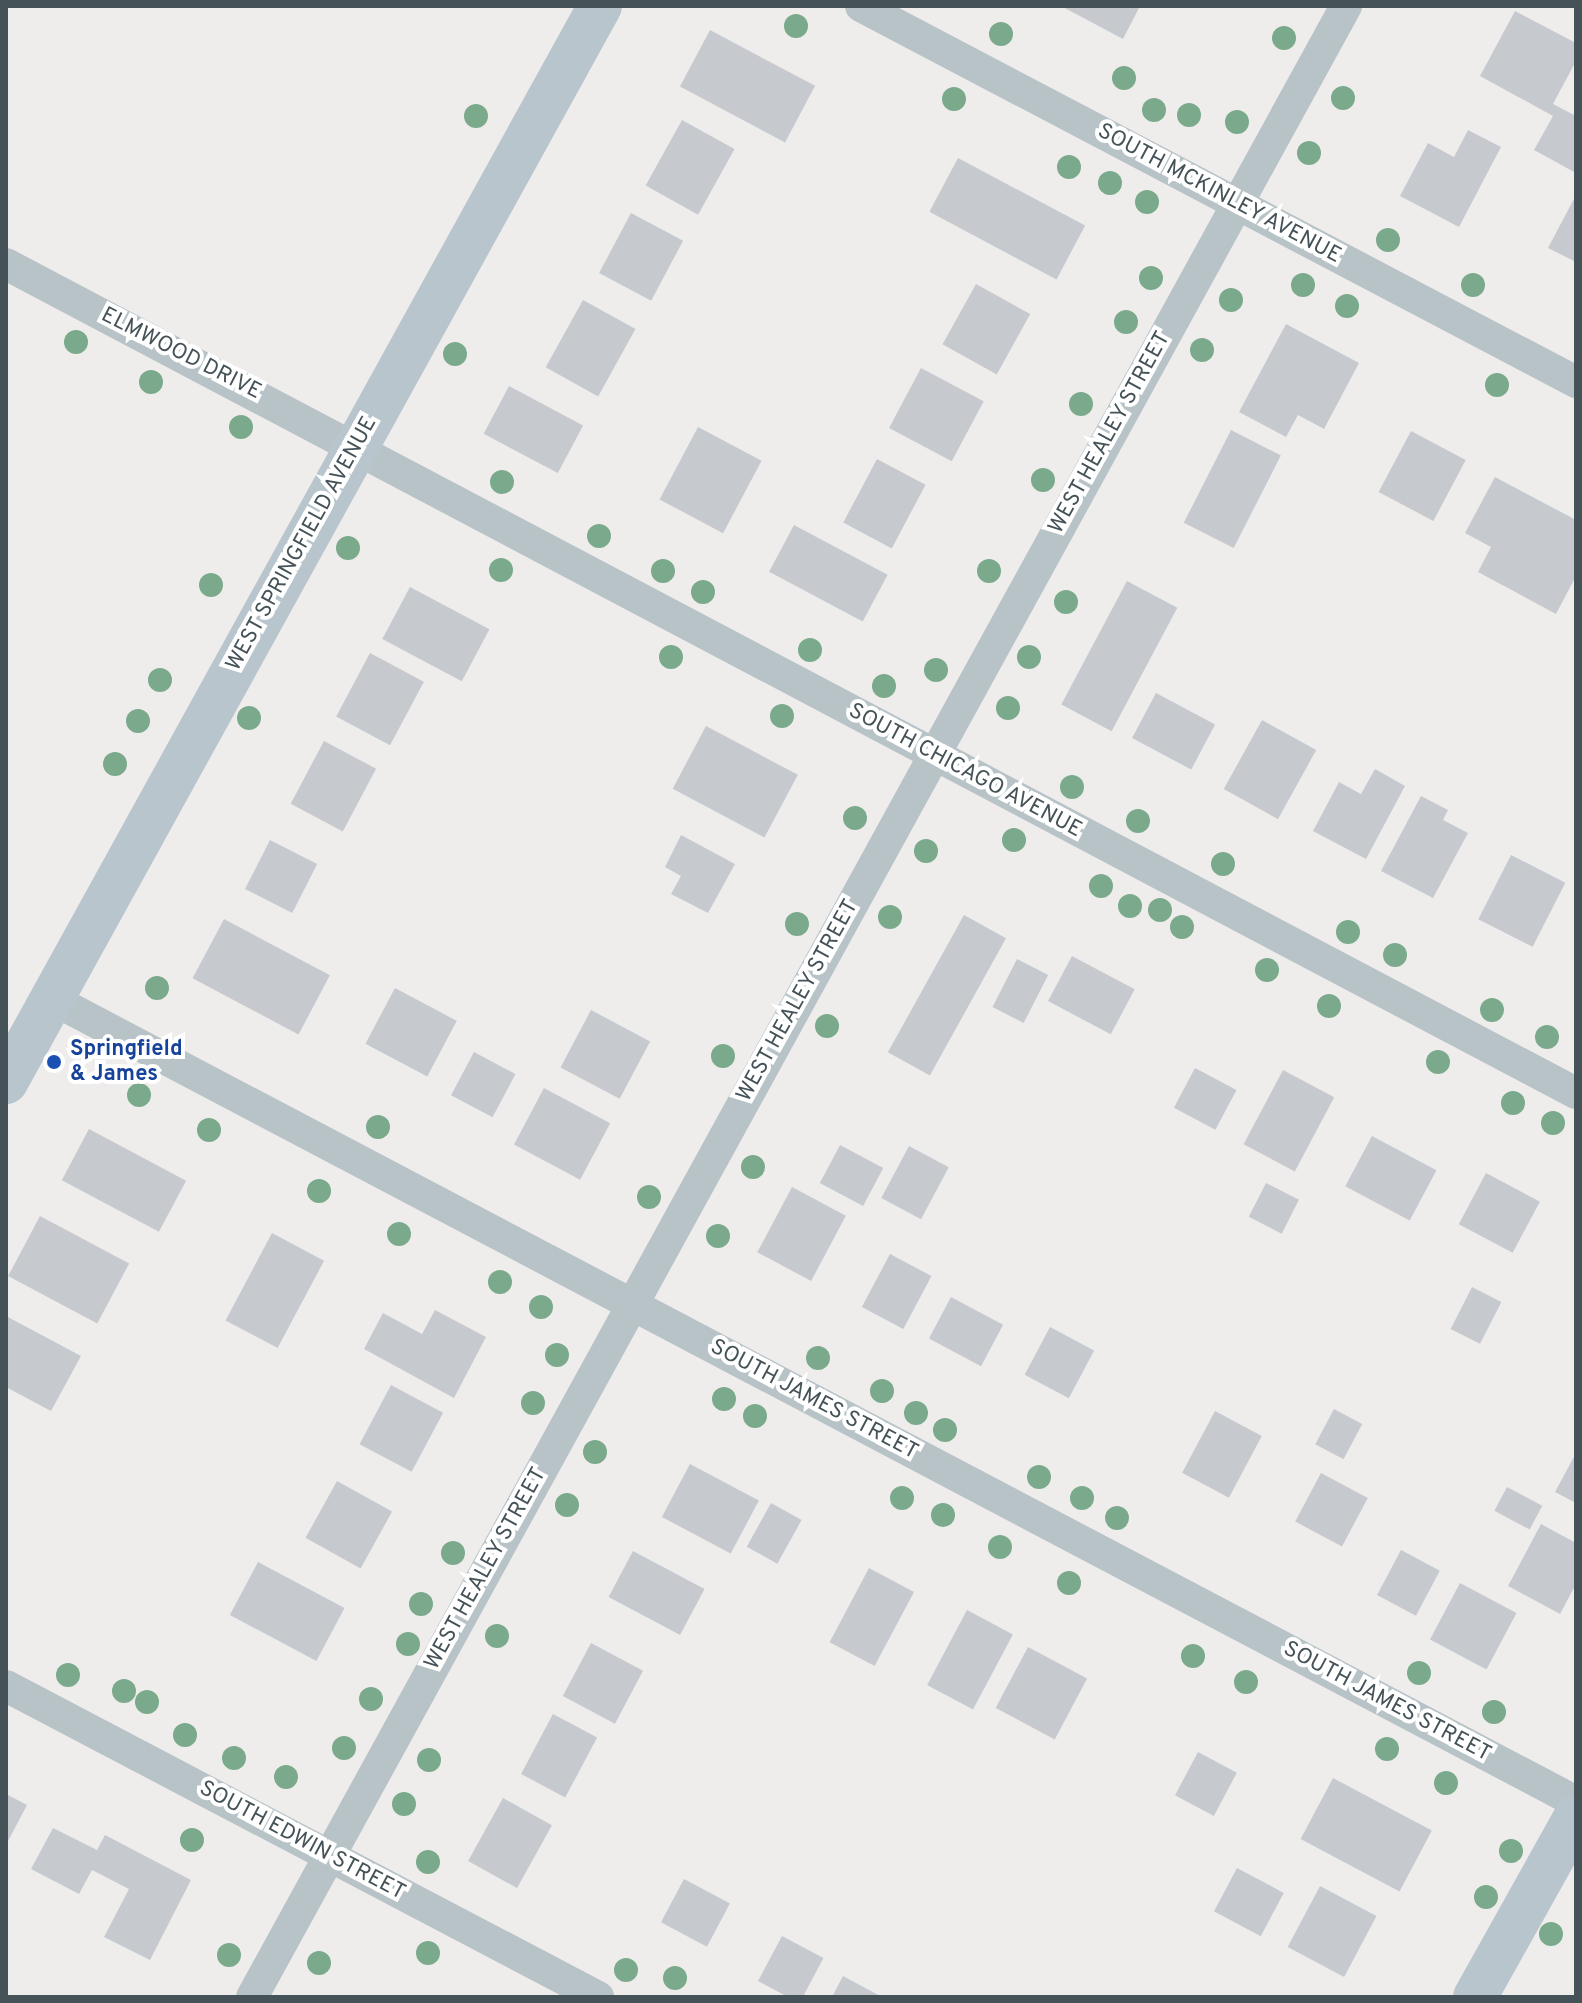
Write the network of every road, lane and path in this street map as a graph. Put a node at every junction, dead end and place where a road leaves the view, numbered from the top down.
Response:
1 (600, 6) edge
2 (861, 6) edge
3 (1346, 6) edge
4 (1237, 203) junction
5 (6, 264) edge
6 (1576, 382) edge
7 (356, 445) junction
8 (934, 753) junction
9 (52, 999) junction
10 (6, 1082) edge
11 (1576, 1093) edge
12 (631, 1305) junction
13 (6, 1686) edge
14 (1576, 1802) edge
15 (1576, 1816) edge
16 (329, 1855) junction
17 (252, 1997) edge
18 (598, 1997) edge
19 (1475, 1997) edge

1 - 7 main road, WEST SPRINGFIELD AVENUE
2 - 4 street, SOUTH MCKINLEY AVENUE
3 - 4 street, WEST HEALEY STREET
4 - 6 street, SOUTH MCKINLEY AVENUE
4 - 8 street, WEST HEALEY STREET
5 - 7 street, ELMWOOD DRIVE
7 - 8 street, SOUTH CHICAGO AVENUE
7 - 9 main road, WEST SPRINGFIELD AVENUE
8 - 11 street, SOUTH CHICAGO AVENUE
8 - 12 street, WEST HEALEY STREET
9 - 10 main road, WEST SPRINGFIELD AVENUE
9 - 12 street, SOUTH JAMES STREET
12 - 14 street, SOUTH JAMES STREET
12 - 16 street, WEST HEALEY STREET
13 - 16 street, SOUTH EDWIN STREET
15 - 19 main road
16 - 17 street, WEST HEALEY STREET
16 - 18 street, SOUTH EDWIN STREET

